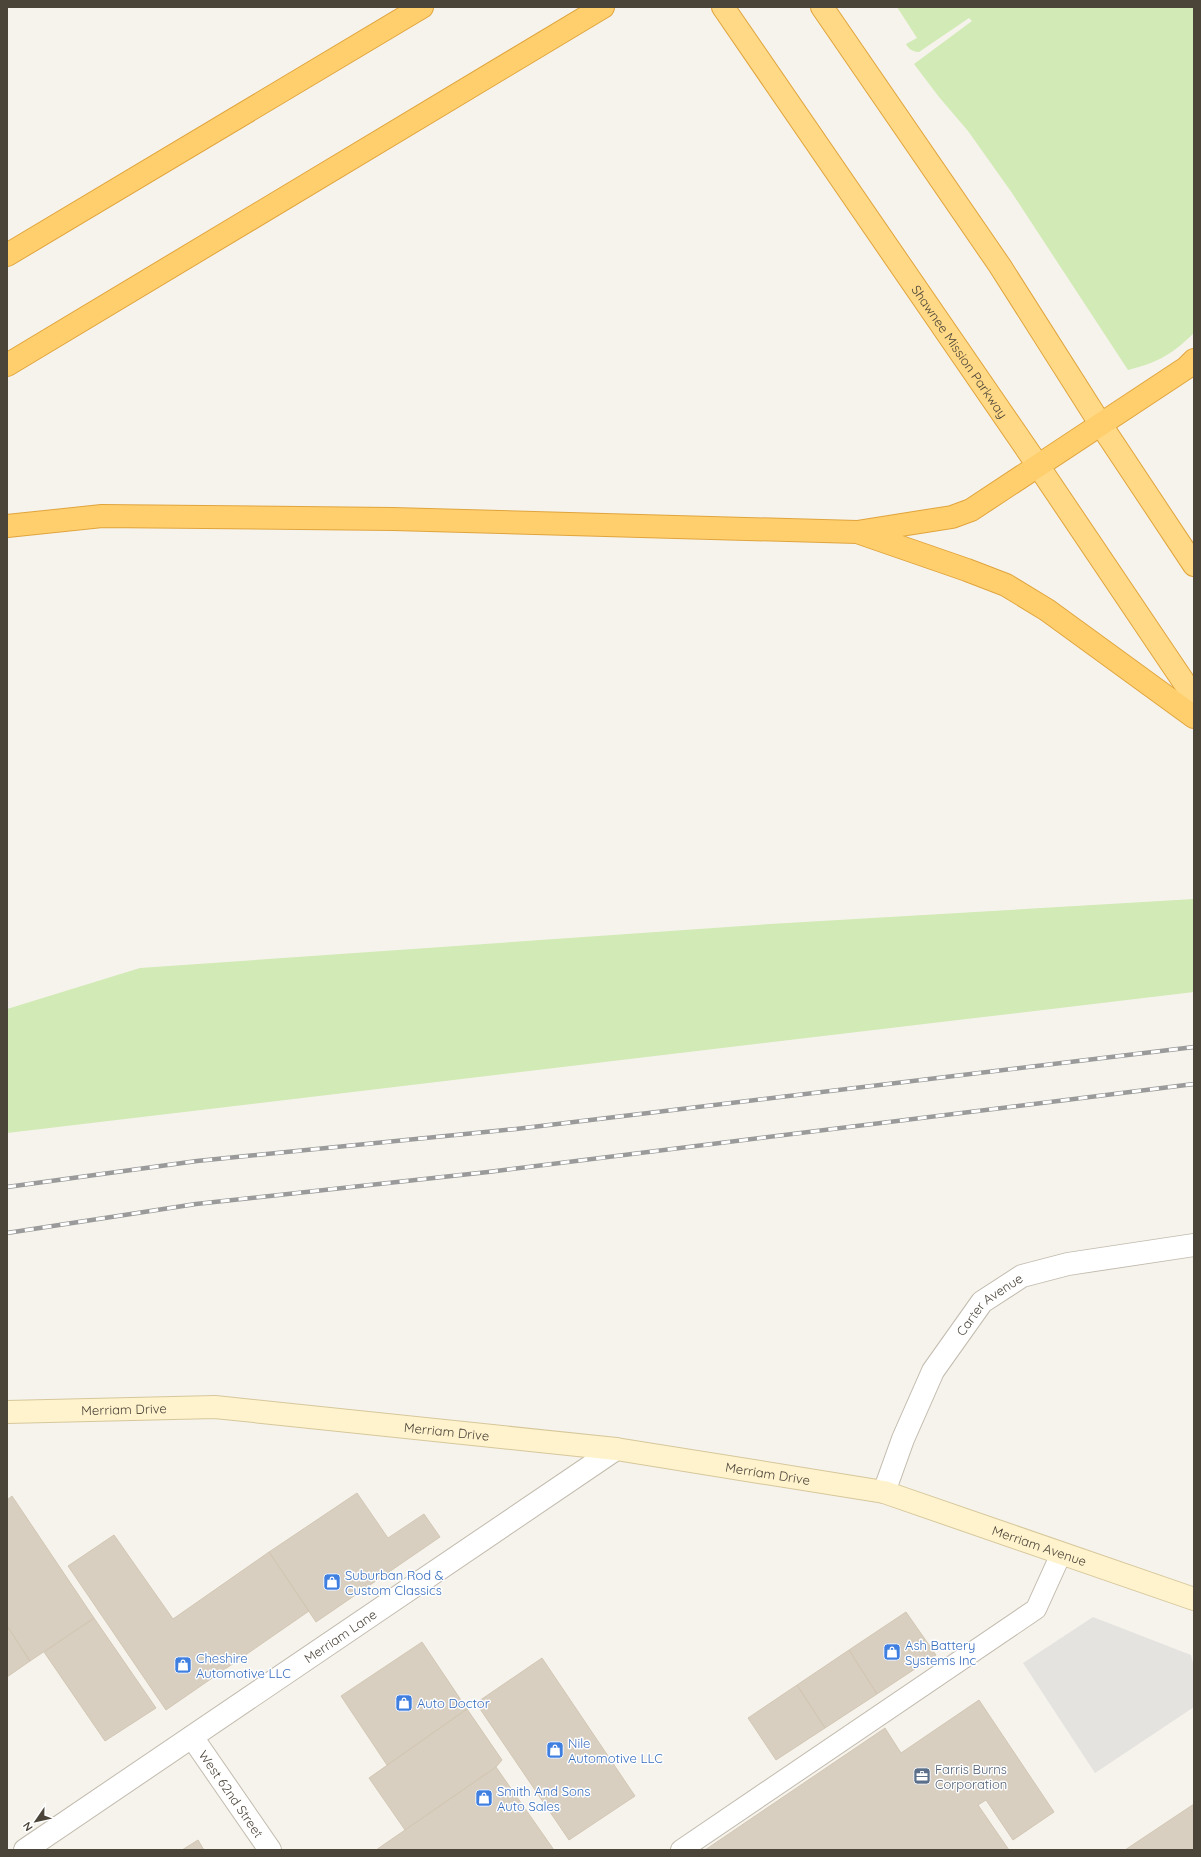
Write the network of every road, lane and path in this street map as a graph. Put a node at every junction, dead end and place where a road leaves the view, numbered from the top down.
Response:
1 (422, 7) edge
2 (603, 7) edge
3 (723, 7) edge
4 (822, 7) edge
5 (7, 255) edge
6 (1194, 360) edge
7 (7, 365) edge
8 (1101, 425) junction
9 (1039, 467) junction
10 (7, 526) edge
11 (857, 532) junction
12 (1194, 564) edge
13 (1194, 697) edge
14 (1194, 717) edge
15 (1194, 1245) edge
16 (7, 1412) edge
17 (616, 1449) junction
18 (884, 1492) junction
19 (1060, 1554) junction
20 (1194, 1599) edge
21 (192, 1737) junction
22 (25, 1850) edge
23 (270, 1850) edge
24 (680, 1850) edge

1 - 5 highway
2 - 7 highway
3 - 9 highway, Shawnee Mission Parkway
4 - 8 highway
6 - 8 highway
8 - 9 highway
8 - 12 highway
9 - 11 highway
9 - 13 highway, Shawnee Mission Parkway
10 - 11 highway
11 - 14 highway
15 - 18 street, Carter Avenue
16 - 17 main road, Merriam Drive
17 - 18 main road, Merriam Drive
17 - 21 street, Merriam Lane
18 - 19 main road, Merriam Avenue
19 - 20 main road, Merriam Avenue
19 - 24 lane
21 - 22 street, Merriam Lane
21 - 23 street, West 62nd Street

